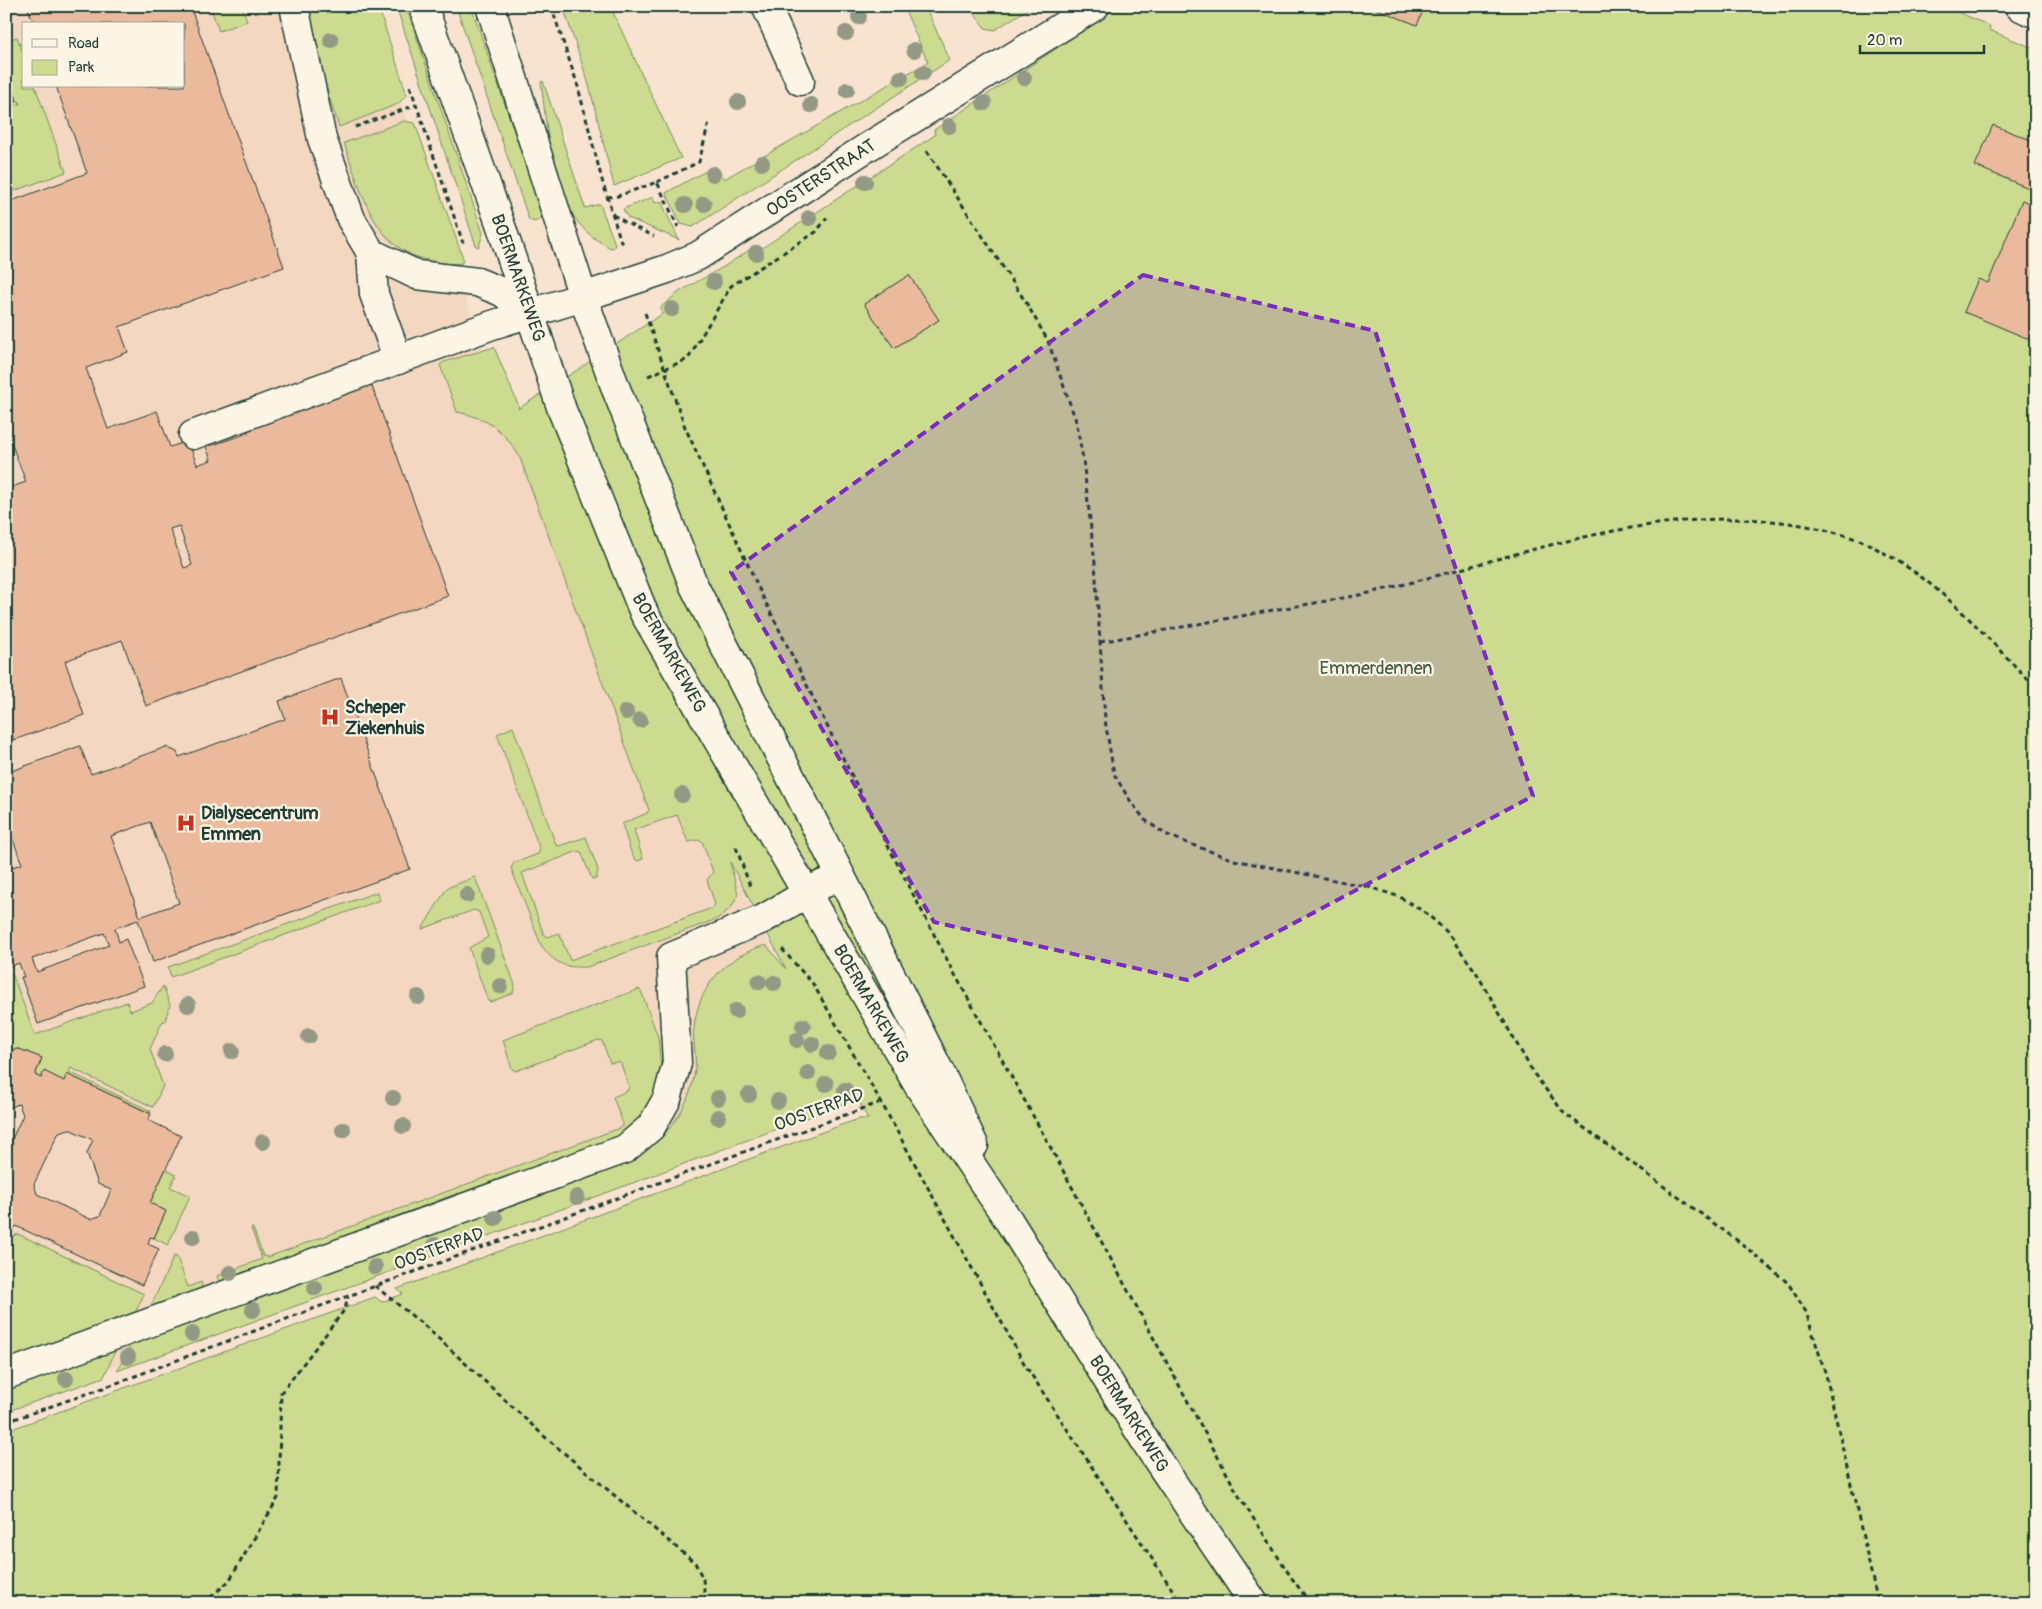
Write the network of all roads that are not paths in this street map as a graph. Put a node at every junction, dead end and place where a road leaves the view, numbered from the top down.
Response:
1 (294, 6) edge
2 (423, 6) edge
3 (490, 6) edge
4 (766, 6) edge
5 (1095, 6) edge
6 (2019, 6) edge
7 (2036, 14) edge
8 (800, 81) dead end
9 (371, 253) junction
10 (583, 297) junction
11 (530, 314) junction
12 (398, 360) junction
13 (193, 435) dead end
14 (840, 875) junction
15 (807, 893) junction
16 (1009, 1222) junction
17 (6, 1376) edge
18 (1254, 1603) edge

1 - 9 street
2 - 11 street, BOERMARKEWEG
3 - 10 street, BOERMARKEWEG
4 - 8 street
5 - 10 street, OOSTERSTRAAT
6 - 7 street
9 - 11 street
9 - 12 street
10 - 11 street, OOSTERSTRAAT
10 - 14 street, BOERMARKEWEG
11 - 12 street, OOSTERSTRAAT
11 - 15 street, BOERMARKEWEG
12 - 13 street, OOSTERSTRAAT
14 - 15 street
14 - 16 street, BOERMARKEWEG
15 - 16 street, BOERMARKEWEG
15 - 17 street
16 - 18 street, BOERMARKEWEG

